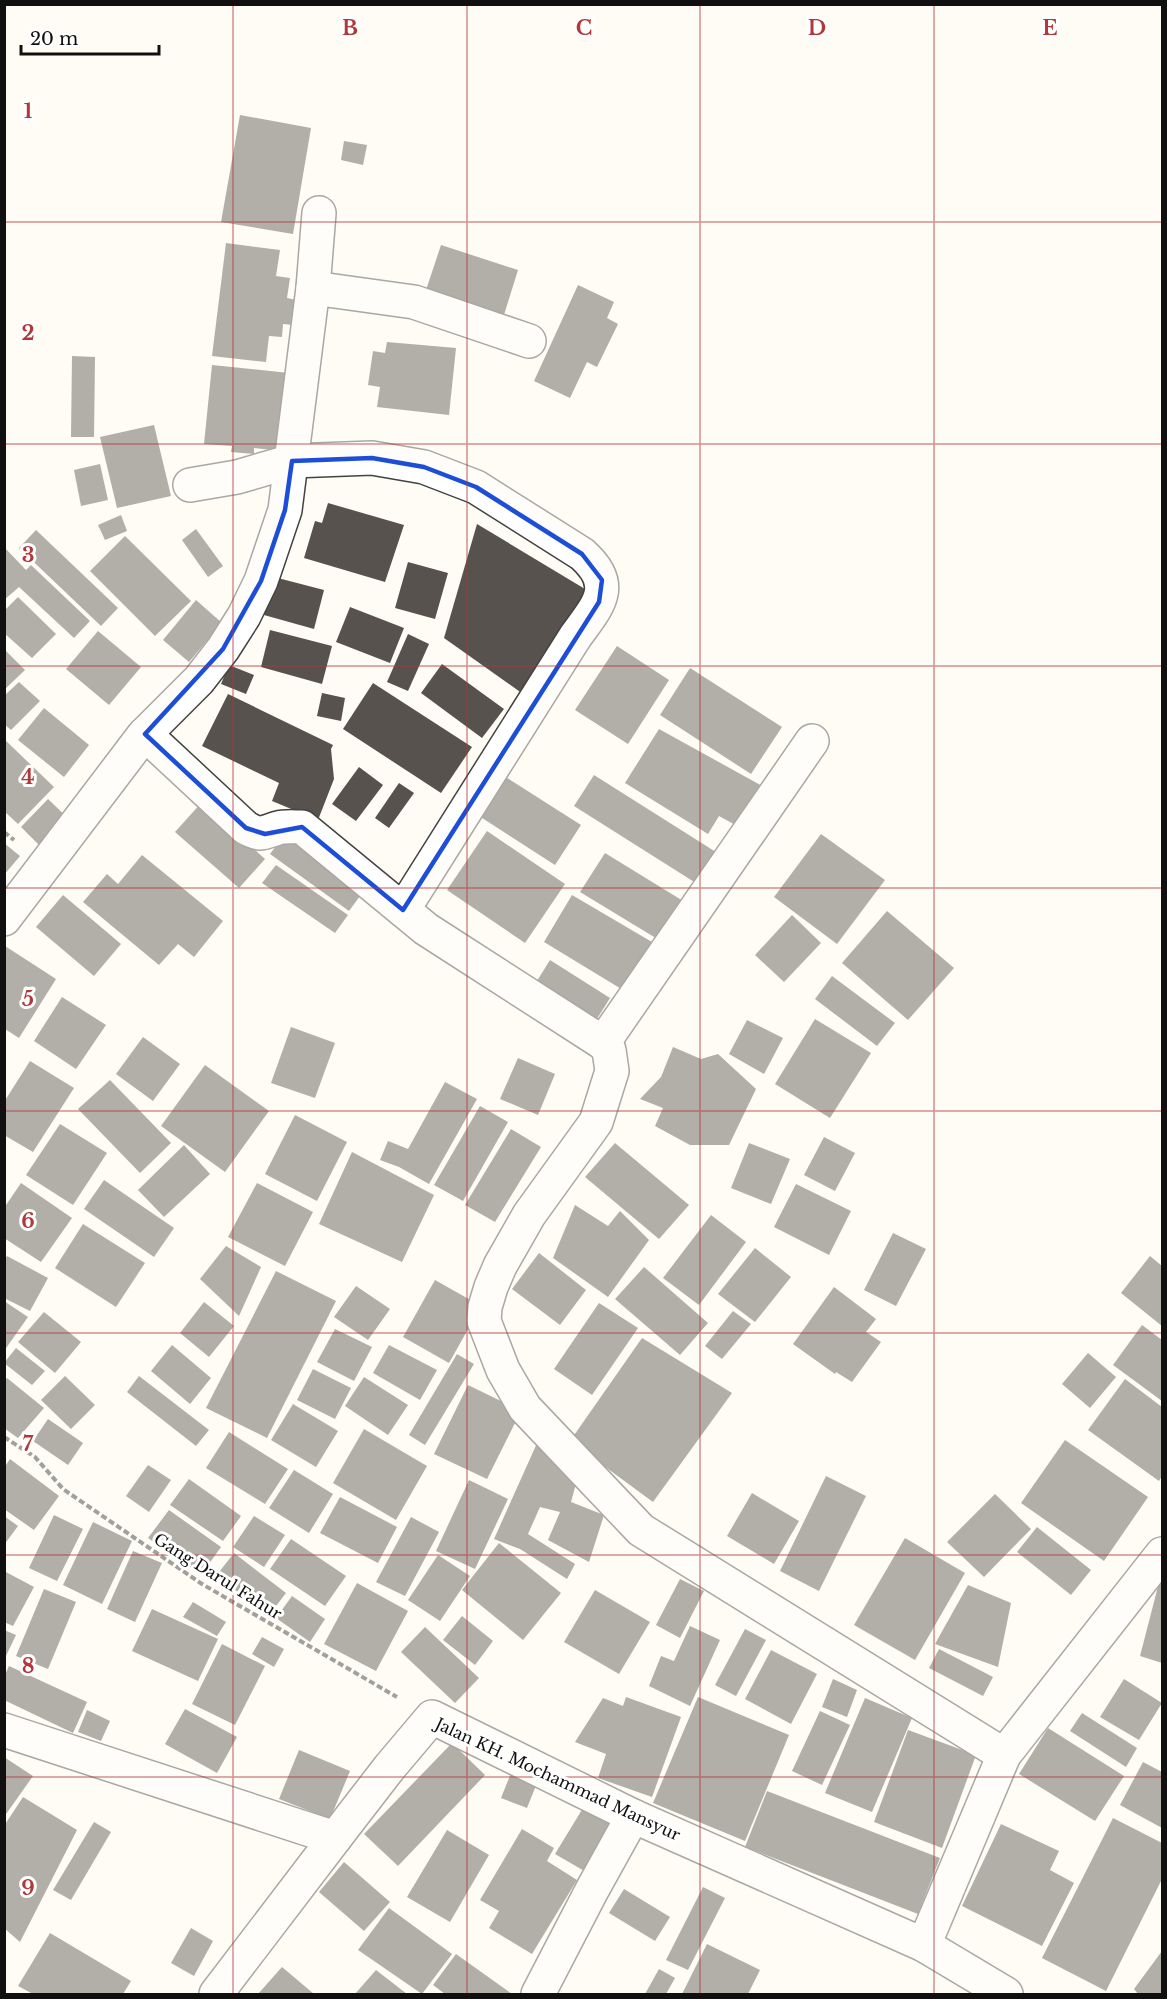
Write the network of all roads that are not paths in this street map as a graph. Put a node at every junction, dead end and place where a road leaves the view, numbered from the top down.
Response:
1 (319, 213) dead end
2 (313, 288) junction
3 (529, 341) dead end
4 (292, 461) junction
5 (190, 485) dead end
6 (145, 734) junction
7 (812, 741) dead end
8 (404, 910) junction
9 (4, 919) edge
10 (603, 1043) junction
11 (1162, 1554) edge
12 (4, 1730) edge
13 (1004, 1755) junction
14 (633, 1816) junction
15 (335, 1838) junction
16 (924, 1945) junction
17 (216, 1995) edge
18 (538, 1995) edge
19 (1006, 1995) edge

1 - 2 street
2 - 3 street
2 - 4 street
4 - 5 street
4 - 6 street
4 - 8 street
6 - 8 street
6 - 9 street
7 - 10 street
8 - 10 street
10 - 13 street
11 - 13 street
12 - 15 street
13 - 16 street
14 - 15 street, Jalan KH. Mochammad Mansyur
14 - 16 street, Jalan KH. Mochammad Mansyur
14 - 18 street
15 - 17 street, Jalan KH. Mochammad Mansyur
16 - 19 street, Jalan KH. Mochammad Mansyur

